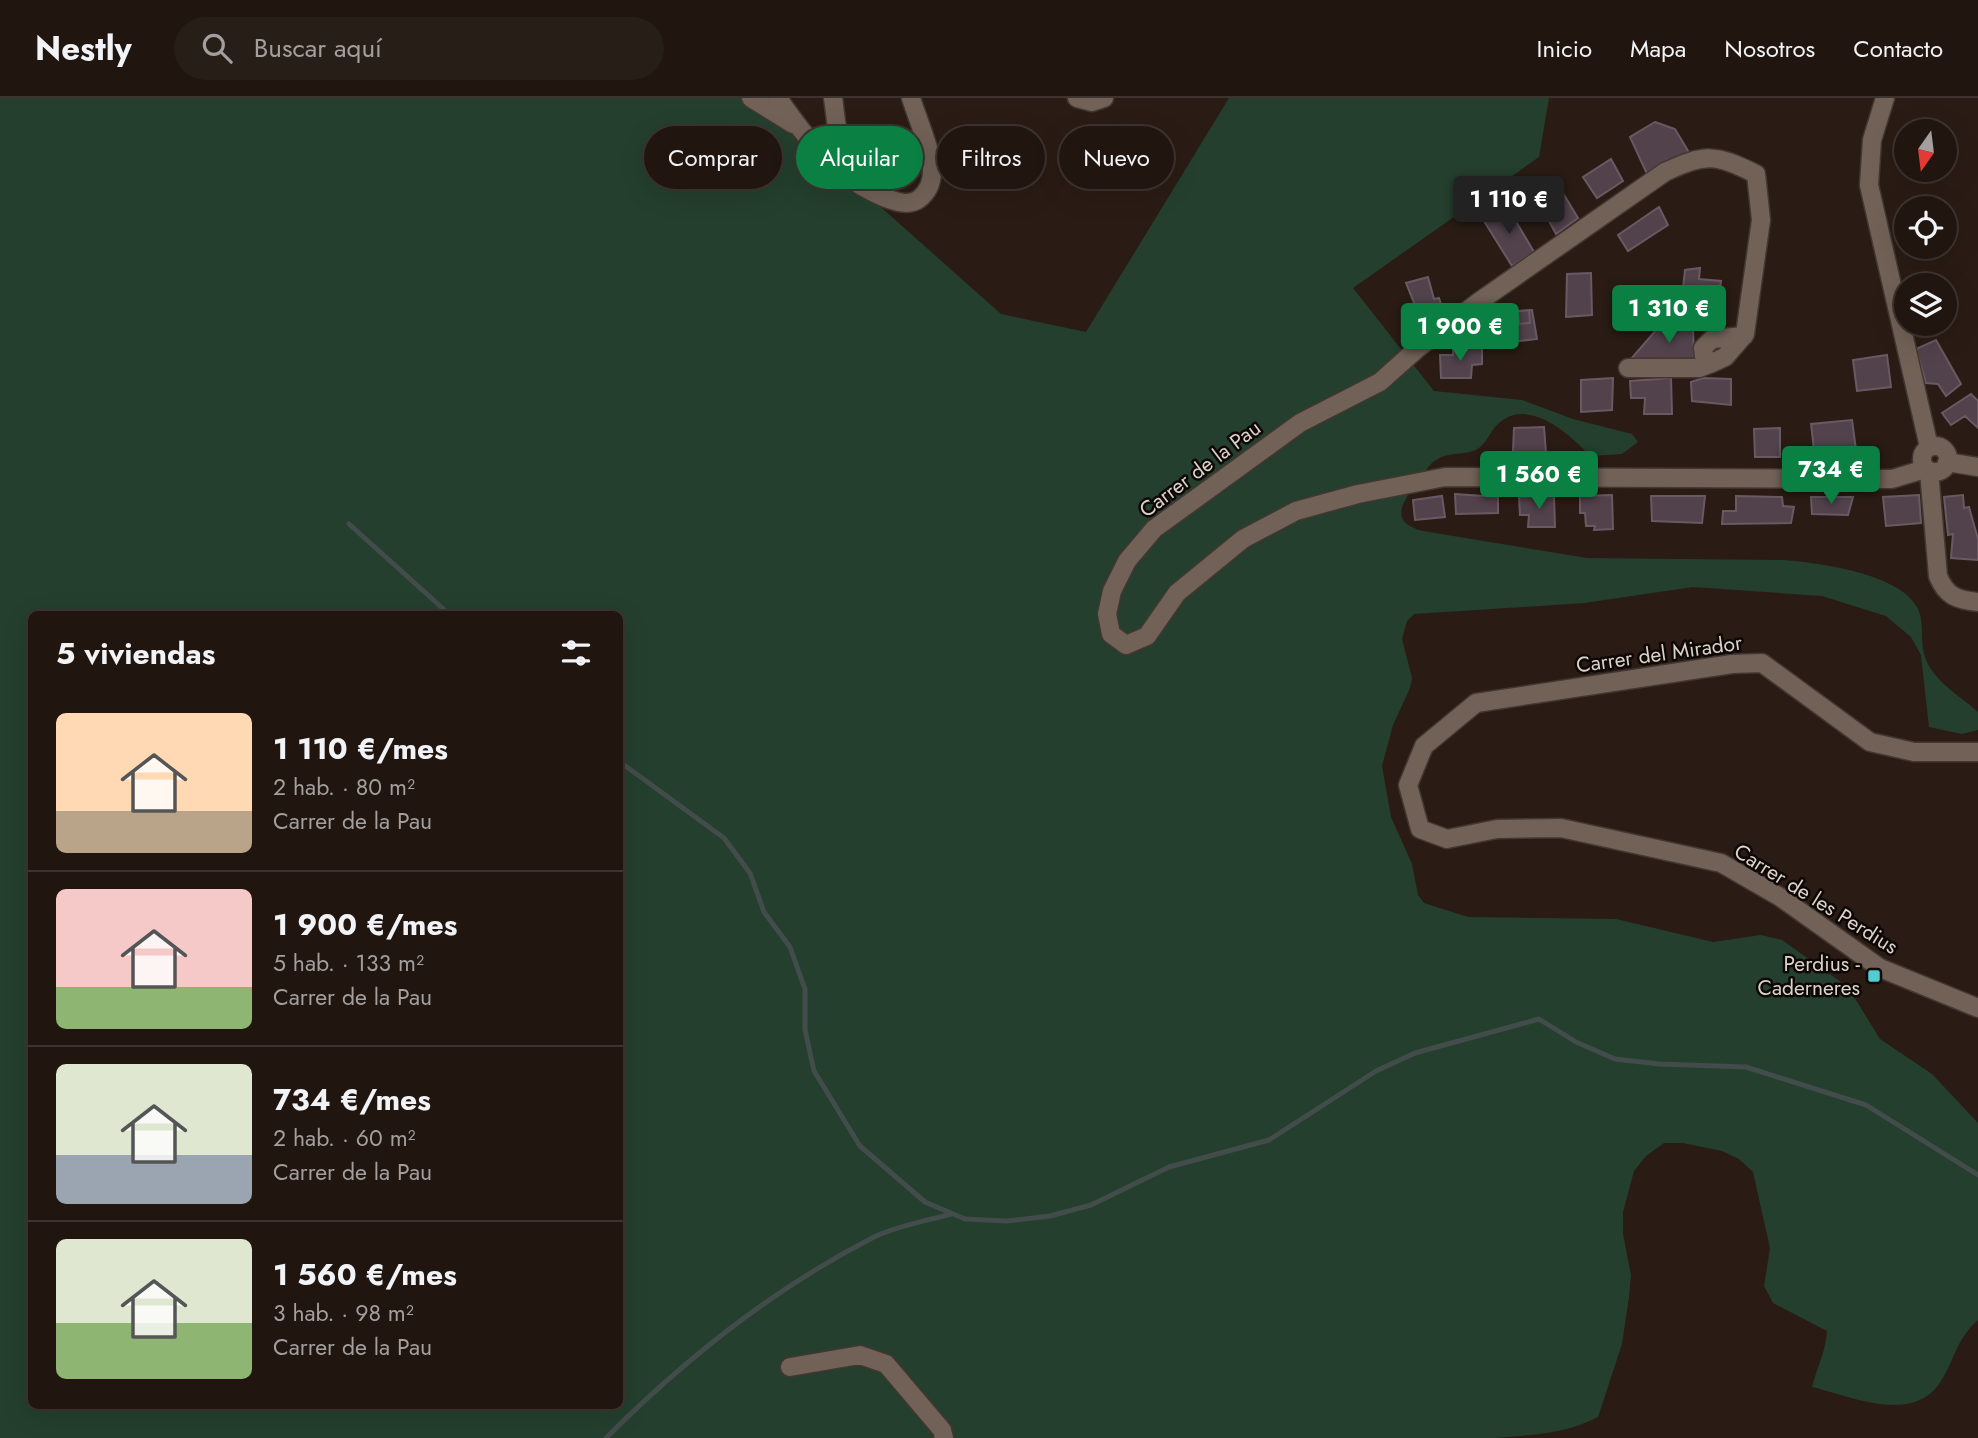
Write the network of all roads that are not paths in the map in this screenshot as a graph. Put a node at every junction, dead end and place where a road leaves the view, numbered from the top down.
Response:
1 (751, 98) edge
2 (778, 98) edge
3 (833, 98) edge
4 (911, 98) edge
5 (1077, 98) edge
6 (1104, 98) edge
7 (1885, 98) edge
8 (796, 126) edge
9 (798, 126) edge
10 (837, 126) edge
11 (919, 126) edge
12 (923, 139) edge
13 (865, 189) edge
14 (1628, 368) dead end
15 (1929, 447) junction
16 (1947, 462) junction
17 (1978, 467) edge
18 (1927, 470) junction
19 (1978, 602) edge
20 (1978, 752) edge
21 (1420, 829) joint
22 (1978, 1008) edge
23 (790, 1367) dead end
24 (944, 1438) edge

1 - 8 street
2 - 9 street
3 - 10 street
4 - 11 street
5 - 6 street
7 - 15 street
12 - 13 street
14 - 18 street, Carrer de la Pau
15 - 16 street
15 - 18 street
16 - 17 street
16 - 18 street
18 - 19 street
20 - 21 street, Carrer del Mirador
21 - 22 street, Carrer de les Perdius
23 - 24 street

